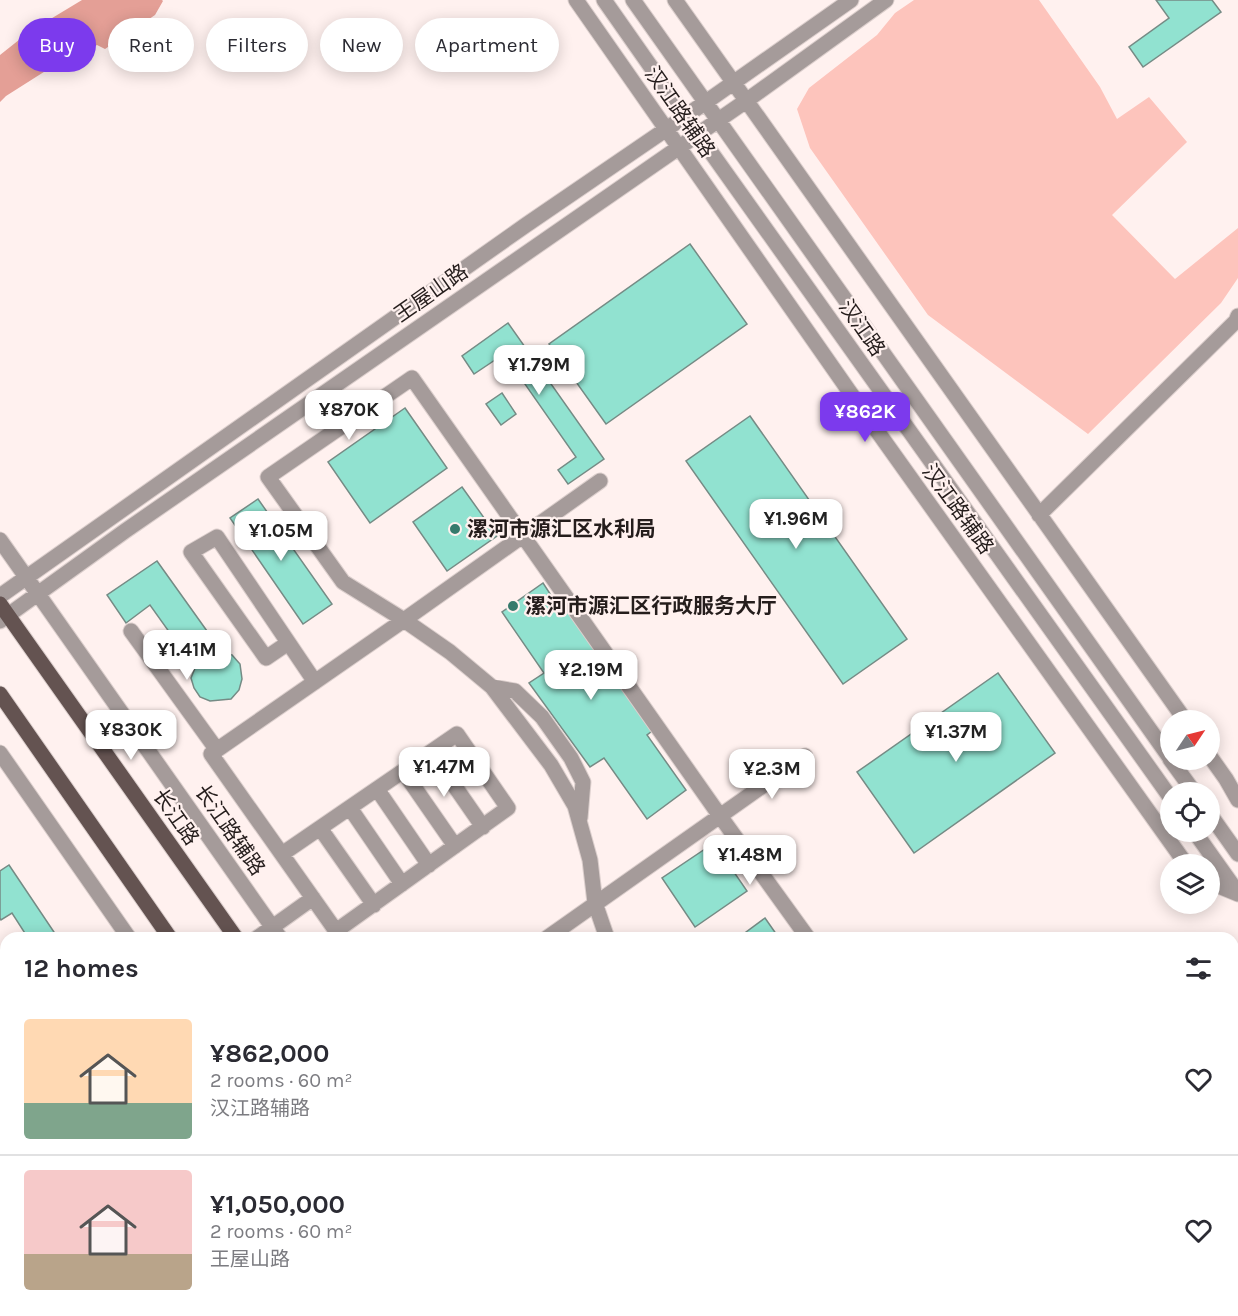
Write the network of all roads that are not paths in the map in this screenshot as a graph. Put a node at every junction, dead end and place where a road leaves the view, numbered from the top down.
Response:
1 (576, 0) edge
2 (604, 0) edge
3 (633, 0) edge
4 (675, 0) edge
5 (851, 0) edge
6 (886, 0) edge
7 (733, 83) junction
8 (746, 101) junction
9 (706, 102) junction
10 (685, 116) junction
11 (718, 120) junction
12 (666, 129) junction
13 (698, 134) junction
14 (679, 148) junction
15 (1238, 316) edge
16 (600, 481) dead end
17 (1039, 515) junction
18 (523, 536) junction
19 (0, 540) edge
20 (26, 578) junction
21 (38, 594) junction
22 (0, 597) edge
23 (3, 613) edge
24 (404, 620) junction
25 (131, 631) dead end
26 (288, 643) junction
27 (315, 682) junction
28 (492, 687) junction
29 (0, 694) edge
30 (1178, 710) edge
31 (1160, 745) edge
32 (217, 750) junction
33 (431, 752) junction
34 (0, 753) edge
35 (805, 756) dead end
36 (1220, 770) edge
37 (402, 771) junction
38 (1160, 783) edge
39 (376, 789) junction
40 (1238, 800) edge
41 (350, 808) junction
42 (720, 816) junction
43 (580, 824) junction
44 (483, 827) junction
45 (320, 828) junction
46 (1220, 829) edge
47 (1202, 842) edge
48 (455, 846) junction
49 (282, 854) junction
50 (1179, 854) edge
51 (1238, 854) edge
52 (429, 865) junction
53 (402, 884) junction
54 (1220, 886) edge
55 (1238, 893) edge
56 (313, 898) junction
57 (595, 903) junction
58 (374, 904) junction
59 (125, 932) edge
60 (166, 932) edge
61 (232, 932) edge
62 (276, 932) edge
63 (337, 932) edge
64 (340, 932) edge
65 (555, 932) edge
66 (605, 932) edge
67 (804, 932) edge

1 - 12 street, 汉江路辅路
2 - 10 street, 汉江路
3 - 9 street, 汉江路
4 - 7 street
5 - 7 street, 王屋山路
6 - 8 street, 王屋山路
7 - 8 street
7 - 9 street, 王屋山路
8 - 11 street, 王屋山路
8 - 17 street
9 - 10 street, 王屋山路
9 - 11 street, 汉江路
10 - 12 street, 王屋山路
10 - 13 street, 汉江路
11 - 13 street, 王屋山路
11 - 31 street, 汉江路
12 - 14 street, 汉江路辅路
12 - 20 street, 王屋山路
13 - 14 street, 王屋山路
13 - 38 street, 汉江路
14 - 21 street, 王屋山路
14 - 50 street, 汉江路辅路
15 - 17 street
16 - 18 street
17 - 30 street
18 - 24 street
18 - 24 street
18 - 42 street
19 - 20 street, 长江路辅路
20 - 21 street, 长江路辅路
20 - 22 street, 王屋山路
21 - 23 street, 王屋山路
21 - 62 street, 长江路辅路
23 - 61 main road, 长江路
24 - 27 street
24 - 28 street
25 - 32 street
26 - 26 street
26 - 27 street
27 - 32 street
28 - 43 street
28 - 43 street
29 - 60 main road
32 - 49 street
33 - 37 street
33 - 44 street
33 - 44 street
34 - 59 street
35 - 42 street
36 - 40 street
37 - 39 street
37 - 48 street
39 - 41 street
39 - 52 street
41 - 45 street
41 - 53 street
42 - 57 street
42 - 67 street
43 - 57 street
44 - 48 street
45 - 49 street
45 - 58 street
46 - 51 street
47 - 55 street
48 - 52 street
49 - 56 street
52 - 53 street
53 - 58 street
54 - 55 street
56 - 62 street
56 - 63 street
57 - 65 street
57 - 66 street
58 - 64 street

